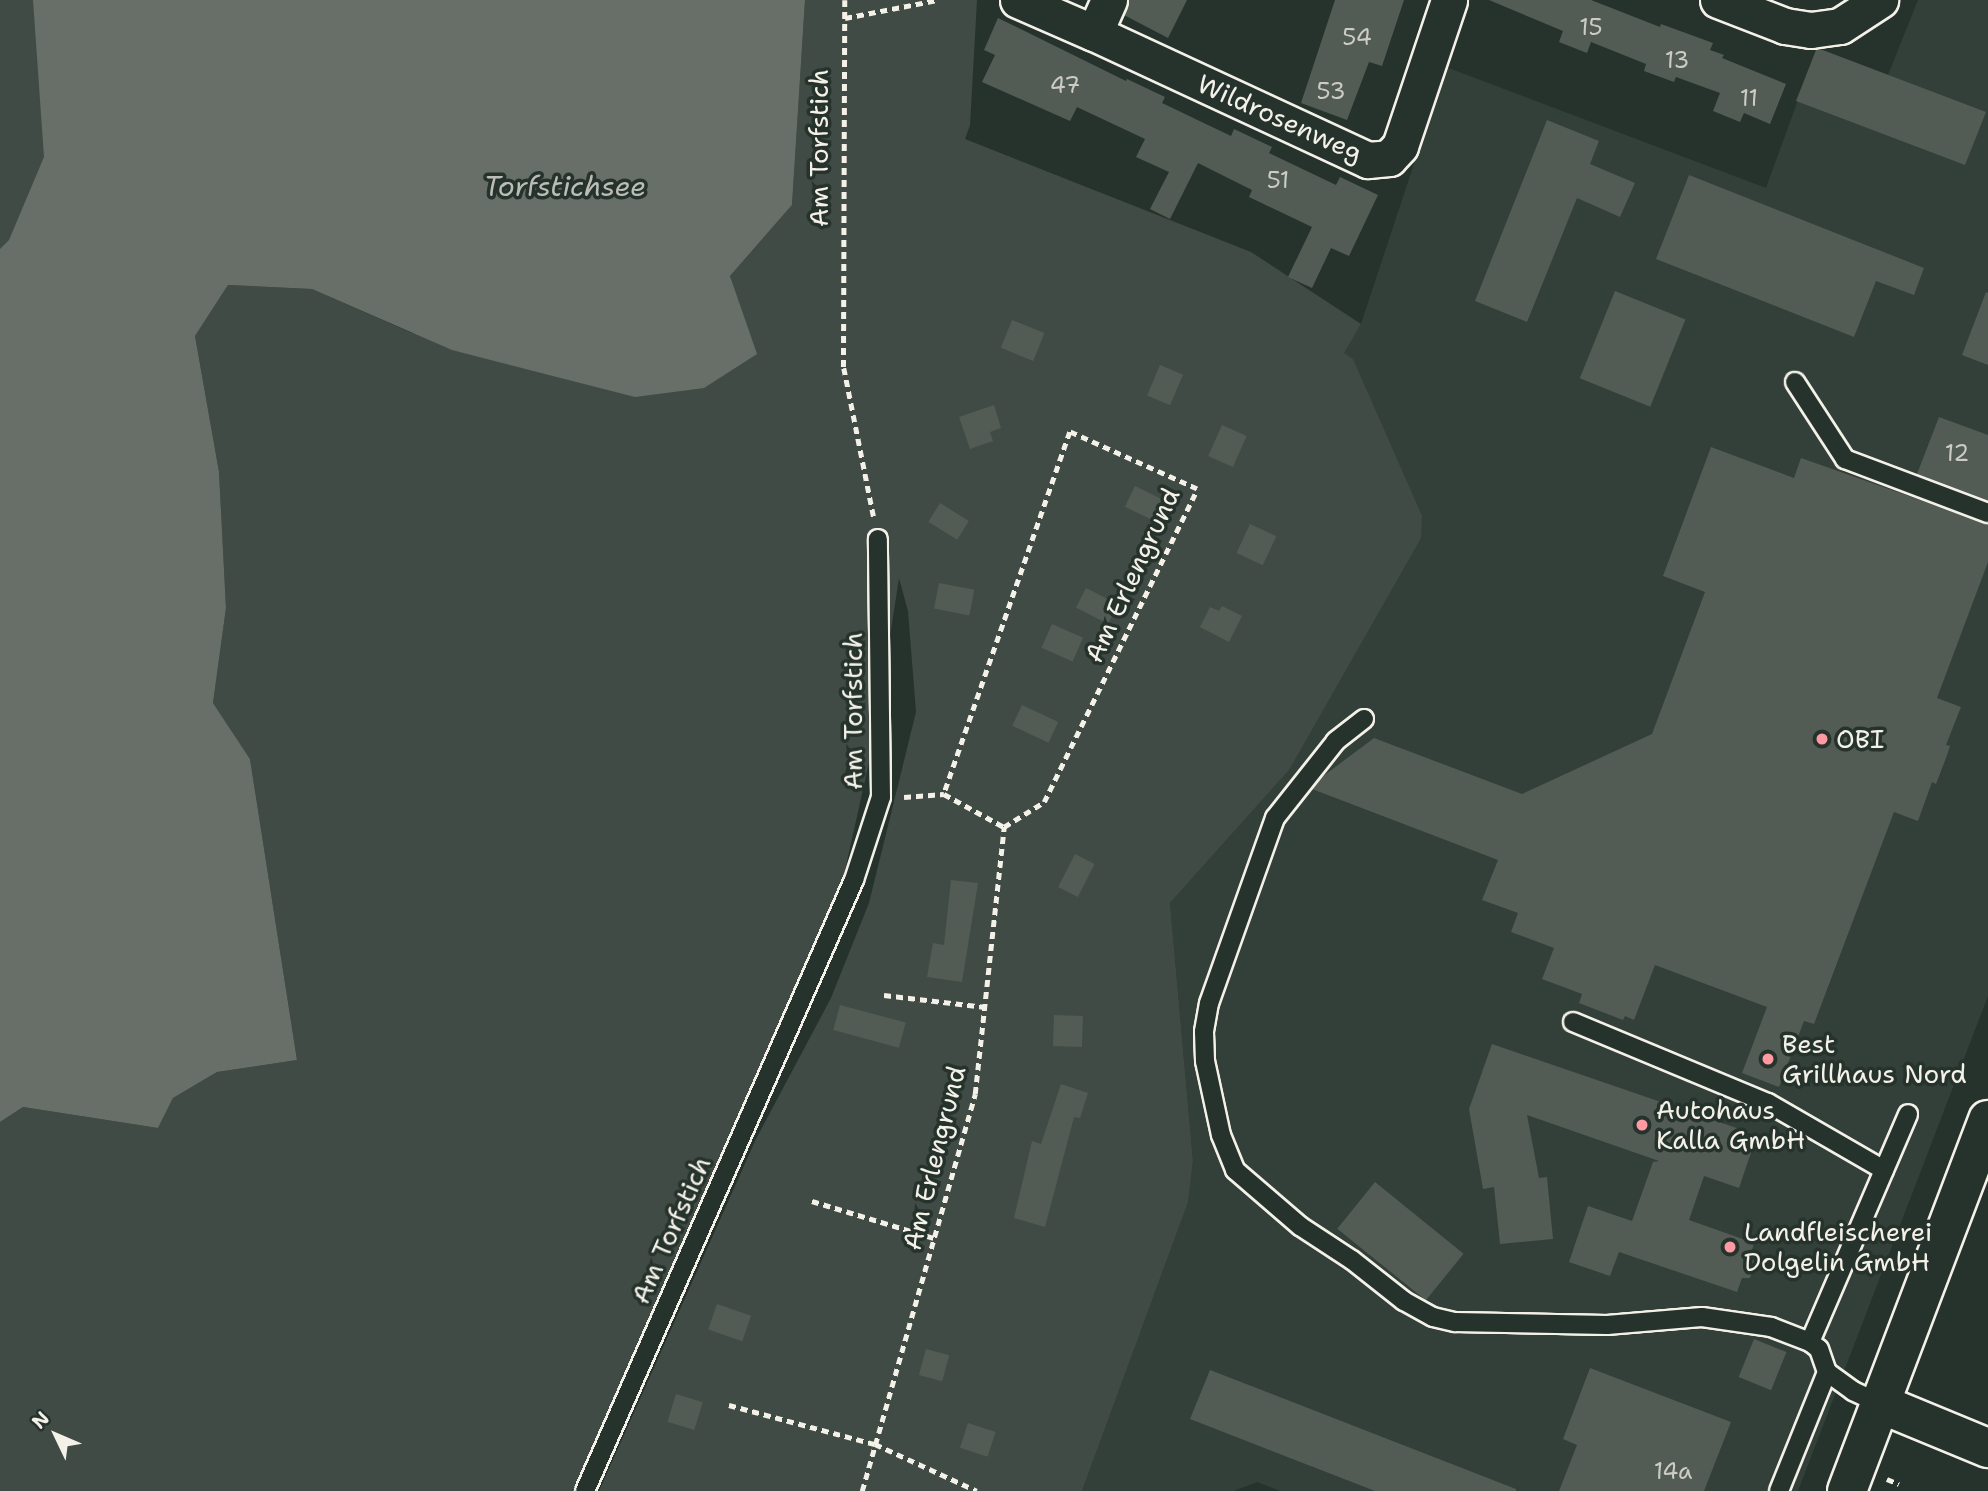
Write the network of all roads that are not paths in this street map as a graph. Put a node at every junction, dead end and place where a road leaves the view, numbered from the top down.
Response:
1 (1018, 0) edge
2 (1109, 0) edge
3 (1449, 0) edge
4 (1718, 0) edge
5 (1880, 0) edge
6 (1094, 33) junction
7 (1795, 383) dead end
8 (1988, 513) edge
9 (878, 539) road end
10 (1364, 719) dead end
11 (1573, 1022) dead end
12 (1908, 1114) dead end
13 (1988, 1120) edge
14 (1884, 1170) junction
15 (1810, 1342) junction
16 (1827, 1373) junction
17 (1881, 1404) junction
18 (1988, 1448) edge
19 (585, 1491) edge
20 (1779, 1491) edge
21 (1847, 1491) edge

1 - 6 street, Wildrosenweg
2 - 6 street
3 - 6 street, Wildrosenweg
4 - 5 street
7 - 8 lane
9 - 19 lane, Am Torfstich
10 - 15 lane
11 - 14 lane
12 - 14 lane
13 - 17 main road
14 - 15 lane
15 - 16 lane
16 - 17 lane
16 - 20 lane
17 - 18 main road
17 - 21 main road

